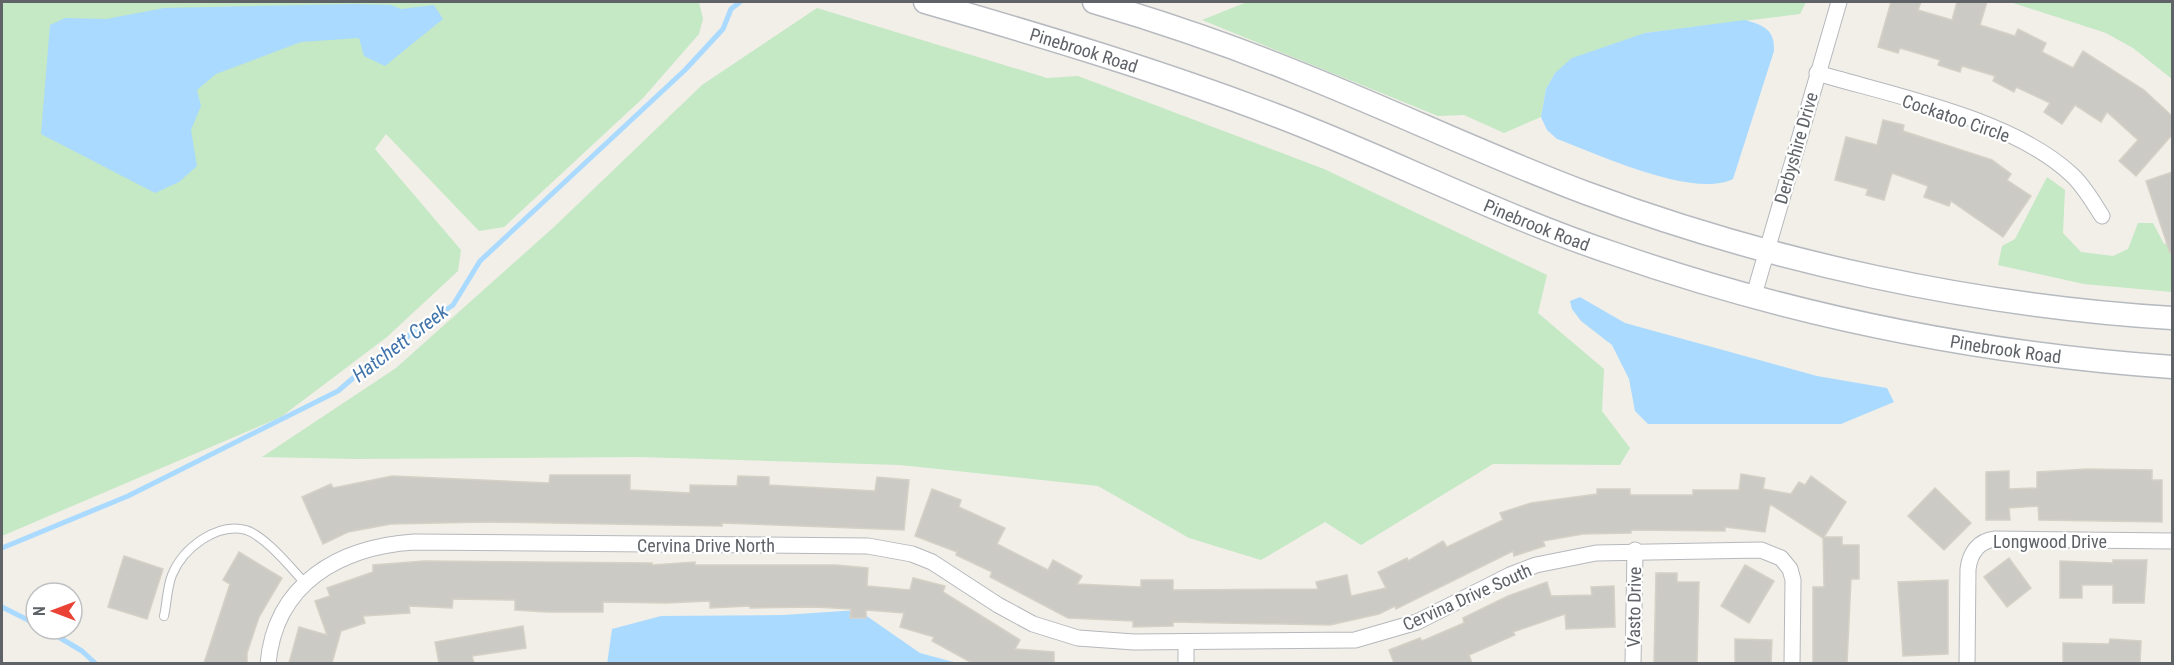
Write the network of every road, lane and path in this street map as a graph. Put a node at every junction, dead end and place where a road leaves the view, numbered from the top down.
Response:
1 (925, 2) edge
2 (1094, 2) edge
3 (1839, 2) edge
4 (1817, 73) junction
5 (2102, 216) dead end
6 (1767, 249) junction
7 (1754, 296) junction
8 (2172, 318) edge
9 (2172, 367) edge
10 (2172, 542) edge
11 (1635, 550) junction
12 (305, 583) junction
13 (164, 616) dead end
14 (1186, 642) junction
15 (268, 663) edge
16 (1186, 663) edge
17 (1633, 663) edge
18 (1792, 663) edge
19 (1967, 663) edge

1 - 7 street, Pinebrook Road
2 - 6 street
3 - 4 street, Derbyshire Drive
4 - 5 street, Cockatoo Circle
4 - 6 street, Derbyshire Drive
6 - 7 street, Derbyshire Drive
6 - 8 street
7 - 9 street, Pinebrook Road
10 - 19 street, Longwood Drive
11 - 14 street, Cervina Drive South
11 - 17 street, Vasto Drive
11 - 18 street, Cervina Drive South
12 - 13 lane
12 - 14 street, Cervina Drive North
12 - 15 street, Cervina Drive North
14 - 16 street

